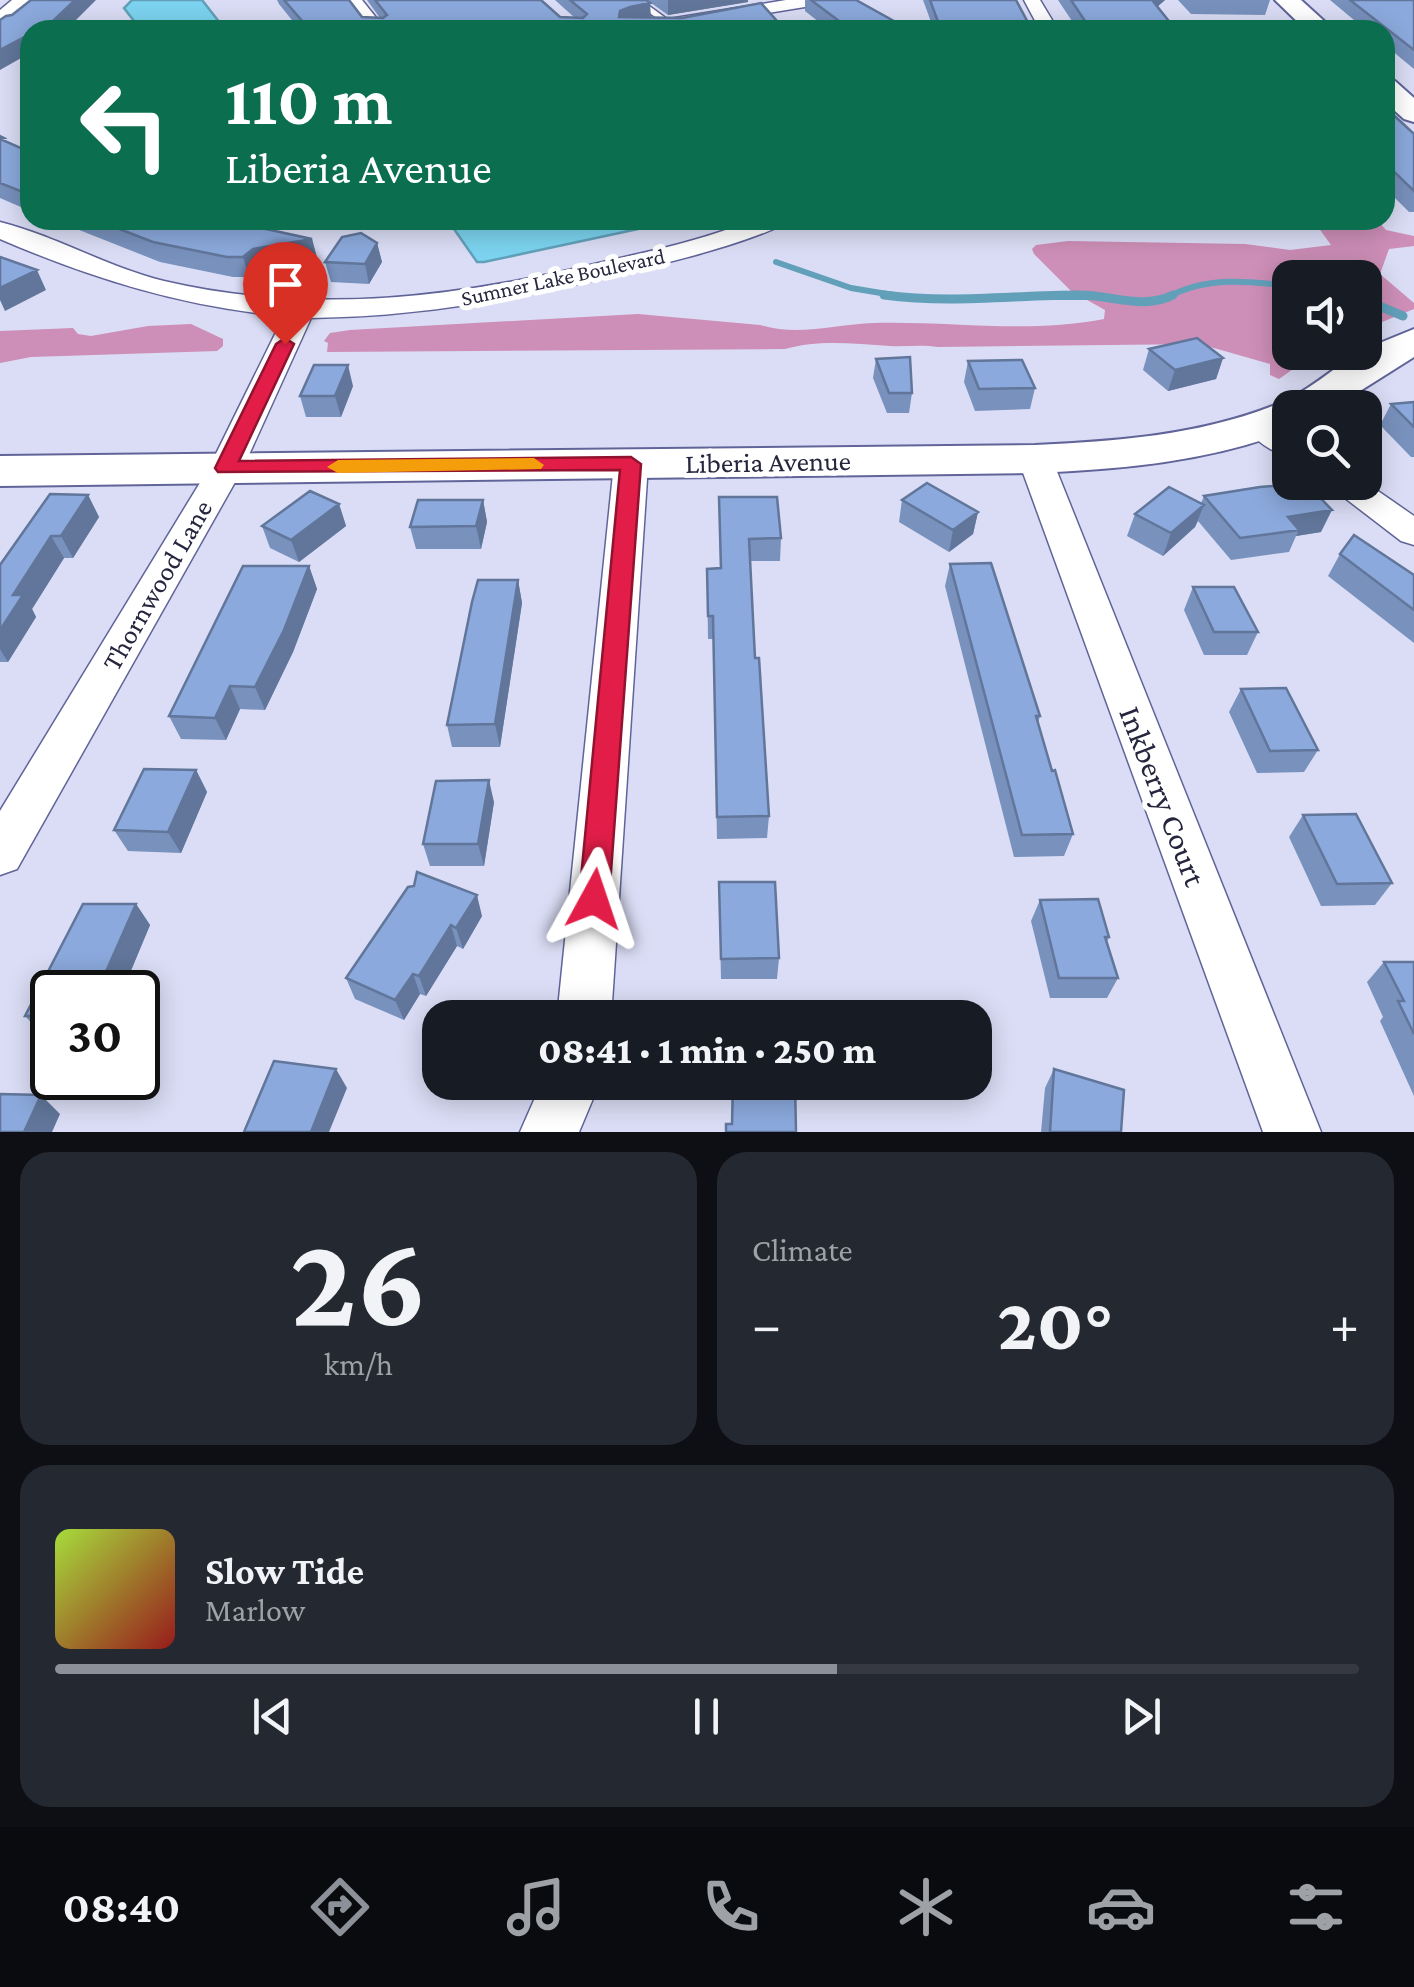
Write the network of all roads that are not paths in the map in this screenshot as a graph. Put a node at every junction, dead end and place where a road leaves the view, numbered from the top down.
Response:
1 (22, 0) edge
2 (353, 0) edge
3 (636, 0) edge
4 (743, 0) edge
5 (817, 0) edge
6 (1287, 0) edge
7 (772, 15) junction
8 (0, 19) edge
9 (369, 20) edge
10 (664, 20) edge
11 (731, 20) edge
12 (1310, 20) edge
13 (1395, 96) edge
14 (1414, 113) edge
15 (0, 230) edge
16 (745, 230) edge
17 (300, 310) junction
18 (1414, 341) edge
19 (1331, 390) edge
20 (1272, 430) edge
21 (1035, 459) junction
22 (631, 464) junction
23 (226, 468) junction
24 (0, 471) edge
25 (1367, 500) edge
26 (1414, 533) edge
27 (0, 854) edge
28 (586, 1000) edge
29 (564, 1100) edge
30 (549, 1132) edge
31 (1292, 1132) edge

1 - 8 street
2 - 9 street
3 - 10 lane
4 - 7 street
5 - 7 street
6 - 12 main road
7 - 11 street
13 - 14 main road
15 - 17 street, Sumner Lake Boulevard
16 - 17 street, Sumner Lake Boulevard
17 - 23 street, Thornwood Lane
18 - 19 main road
20 - 21 main road, Liberia Avenue
21 - 22 main road, Liberia Avenue
21 - 31 street, Inkberry Court
22 - 23 main road, Liberia Avenue
22 - 28 street
23 - 24 main road, Liberia Avenue
23 - 27 street, Thornwood Lane
25 - 26 street
29 - 30 street

